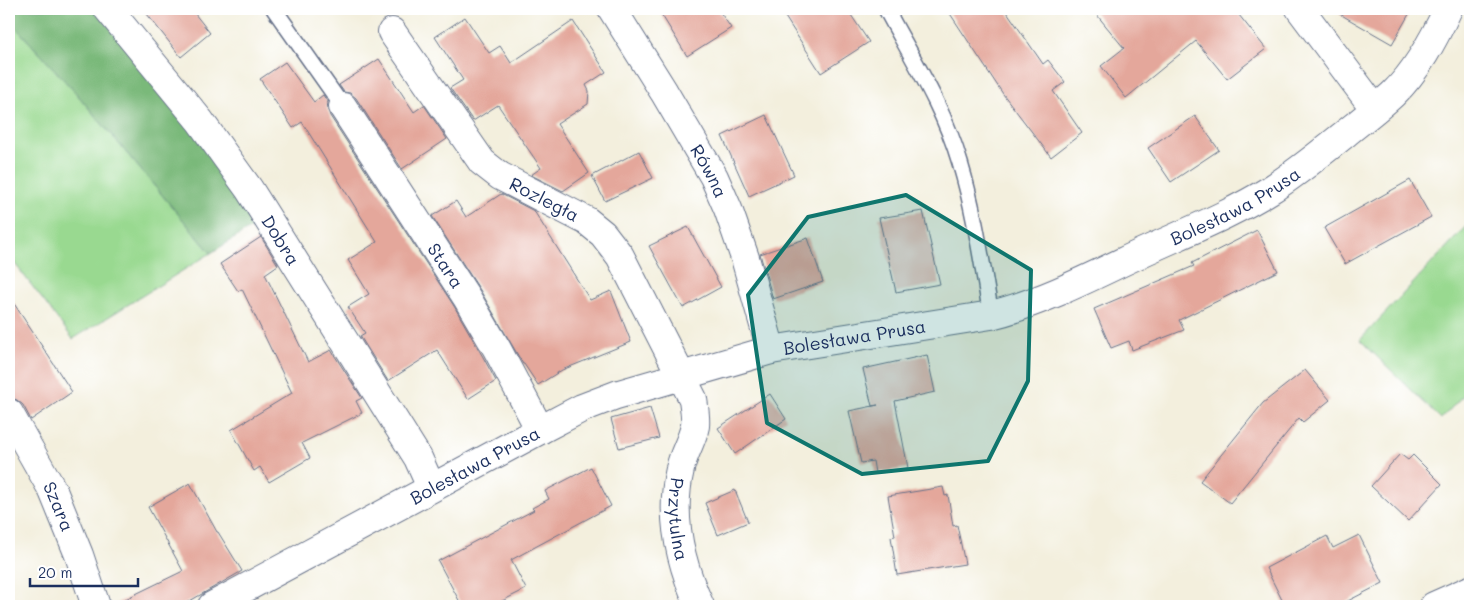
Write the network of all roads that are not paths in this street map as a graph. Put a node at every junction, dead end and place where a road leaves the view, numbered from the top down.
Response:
1 (108, 9) edge
2 (274, 9) edge
3 (612, 9) edge
4 (886, 9) edge
5 (1300, 9) edge
6 (1448, 9) edge
7 (392, 32) dead end
8 (343, 107) joint
9 (1375, 109) junction
10 (991, 315) junction
11 (771, 350) junction
12 (682, 375) junction
13 (9, 413) edge
14 (540, 430) junction
15 (431, 487) junction
16 (1470, 590) edge
17 (96, 606) edge
18 (212, 606) edge
19 (700, 606) edge
20 (1434, 606) edge

1 - 15 street, Dobra
2 - 8 lane
3 - 11 street, Równa
4 - 10 lane
5 - 9 street
6 - 9 street, Bolesława Prusa
7 - 12 street, Rozległa
8 - 14 street, Stara
9 - 10 street, Bolesława Prusa
10 - 11 street, Bolesława Prusa
11 - 12 street, Bolesława Prusa
12 - 14 street, Bolesława Prusa
12 - 19 street, Przytulna
13 - 17 street, Szara
14 - 15 street, Bolesława Prusa
15 - 18 street, Bolesława Prusa
16 - 20 street

